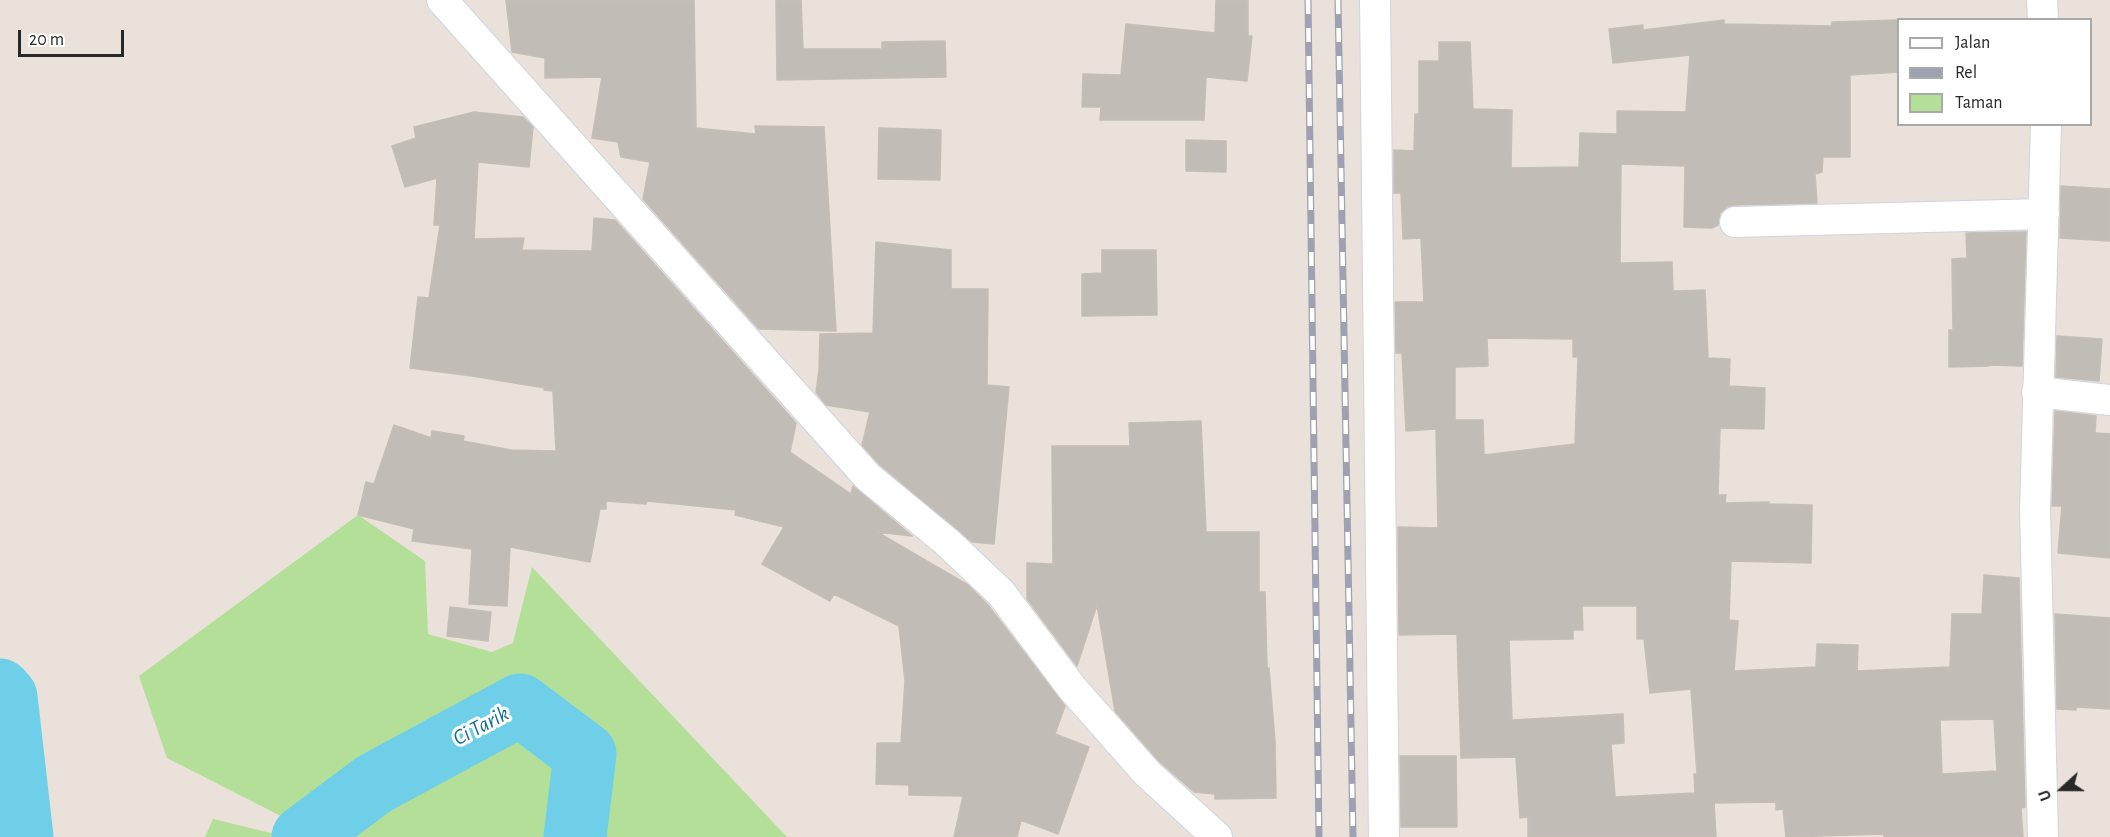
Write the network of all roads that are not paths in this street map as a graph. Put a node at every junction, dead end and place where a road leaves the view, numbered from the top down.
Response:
1 (442, 0) edge
2 (1375, 0) edge
3 (2042, 0) edge
4 (2043, 18) edge
5 (2046, 126) edge
6 (2044, 214) junction
7 (1735, 222) dead end
8 (2037, 392) junction
9 (2110, 400) edge
10 (1217, 837) edge
11 (1384, 837) edge
12 (2043, 837) edge

1 - 10 street
2 - 11 street
3 - 4 street
5 - 6 street
6 - 7 street
6 - 8 street
8 - 9 street
8 - 12 street

